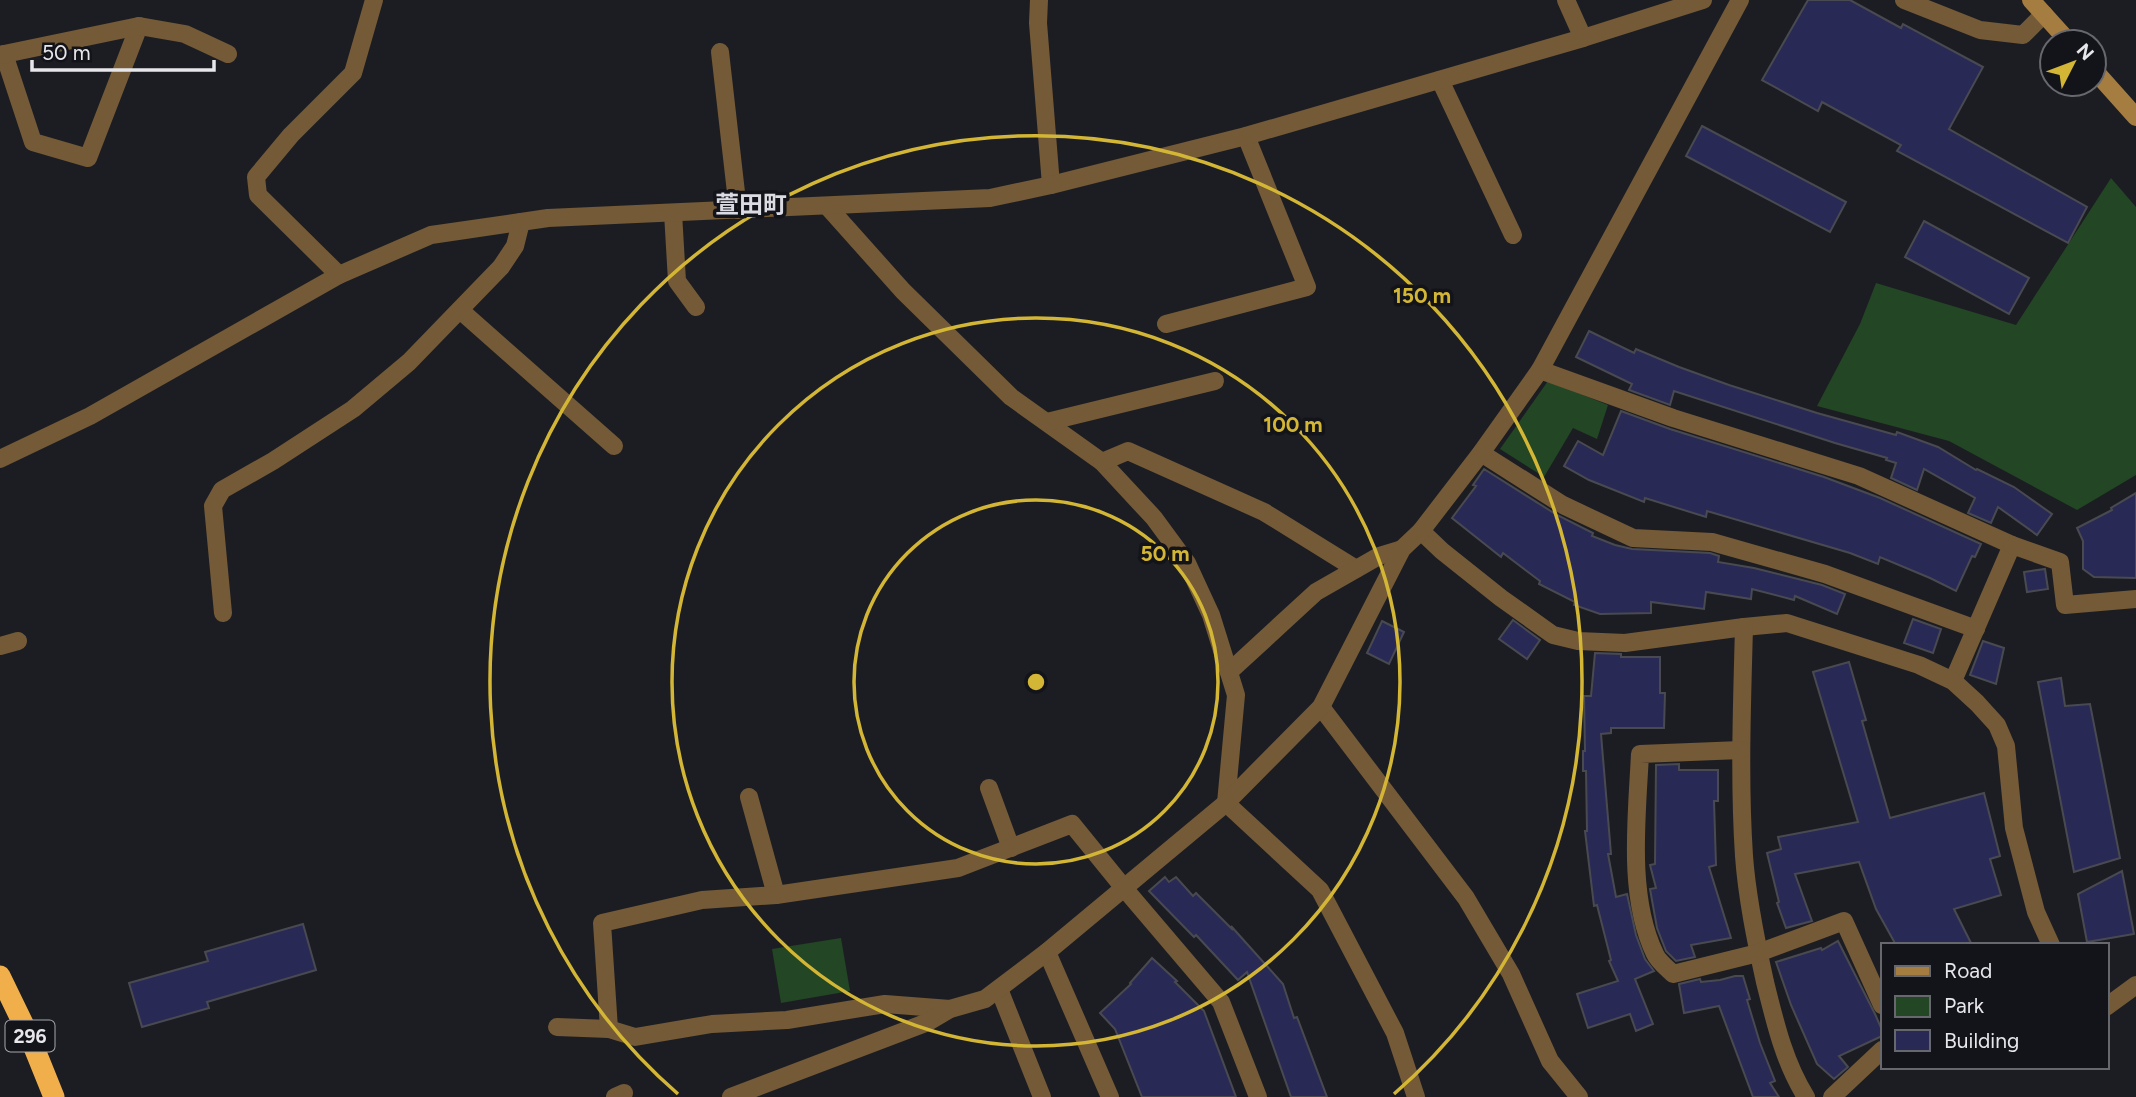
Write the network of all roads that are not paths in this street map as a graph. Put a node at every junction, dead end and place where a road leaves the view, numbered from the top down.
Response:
1 (374, 0) edge
2 (1039, 0) edge
3 (1566, 0) edge
4 (1740, 0) edge
5 (1904, 0) edge
6 (2031, 0) edge
7 (1700, 1) edge
8 (2044, 14) junction
9 (139, 26) junction
10 (2056, 28) edge
11 (1583, 38) junction
12 (720, 52) dead end
13 (2, 54) edge
14 (228, 54) dead end
15 (1440, 80) junction
16 (2108, 86) edge
17 (2136, 117) edge
18 (1246, 136) junction
19 (1051, 185) junction
20 (828, 207) junction
21 (738, 210) junction
22 (673, 213) junction
23 (521, 222) junction
24 (1513, 235) dead end
25 (339, 275) junction
26 (696, 307) dead end
27 (460, 310) junction
28 (1166, 324) dead end
29 (1540, 370) junction
30 (1215, 381) dead end
31 (1047, 422) junction
32 (614, 446) dead end
33 (1481, 453) junction
34 (0, 459) edge
35 (1102, 462) junction
36 (1421, 531) junction
37 (2012, 545) junction
38 (1402, 549) junction
39 (1356, 569) junction
40 (2136, 600) edge
41 (223, 613) dead end
42 (1744, 626) junction
43 (1976, 629) junction
44 (1229, 672) junction
45 (1953, 681) junction
46 (1321, 707) junction
47 (1741, 750) junction
48 (989, 788) dead end
49 (749, 797) dead end
50 (1226, 803) junction
51 (1011, 848) junction
52 (1124, 888) junction
53 (776, 895) junction
54 (2050, 943) edge
55 (1047, 952) junction
56 (1758, 953) junction
57 (0, 976) edge
58 (2136, 985) edge
59 (999, 989) junction
60 (1881, 1003) edge
61 (2108, 1006) edge
62 (950, 1009) junction
63 (557, 1027) dead end
64 (609, 1029) junction
65 (1881, 1051) edge
66 (54, 1097) edge
67 (731, 1097) edge
68 (1042, 1097) edge
69 (1110, 1097) edge
70 (1258, 1097) edge
71 (1416, 1097) edge
72 (1579, 1097) edge
73 (1806, 1097) edge
74 (1832, 1097) edge

1 - 25 street
2 - 19 street
3 - 11 street
4 - 29 street
5 - 8 street
6 - 8 street
7 - 11 street
8 - 10 street
9 - 13 street
9 - 13 street
9 - 14 street
11 - 15 street
12 - 21 street
15 - 18 street
15 - 24 street
16 - 17 street
18 - 19 street
18 - 28 street
19 - 20 street
20 - 21 street
20 - 31 street
21 - 22 street
22 - 23 street
22 - 26 street
23 - 25 street
23 - 27 street
25 - 34 street
27 - 32 street
27 - 41 street
29 - 33 street
29 - 37 street
30 - 31 street
31 - 35 street
33 - 36 street
33 - 43 street
35 - 39 street
35 - 44 street
36 - 38 street
36 - 42 street
37 - 40 street
37 - 43 street
38 - 39 street
38 - 46 street
39 - 44 street
42 - 45 street
42 - 47 street
43 - 45 street
44 - 50 street
45 - 54 street
46 - 50 street
46 - 72 street
47 - 56 street
47 - 56 street
48 - 51 street
49 - 53 street
50 - 52 street
50 - 71 street
51 - 52 street
51 - 53 street
52 - 55 street
52 - 70 street
53 - 64 street
55 - 59 street
55 - 69 street
56 - 60 street
56 - 73 street
57 - 66 highway, 296
58 - 61 street
59 - 62 street
59 - 68 street
62 - 64 street
62 - 67 street
63 - 64 street
65 - 74 street

